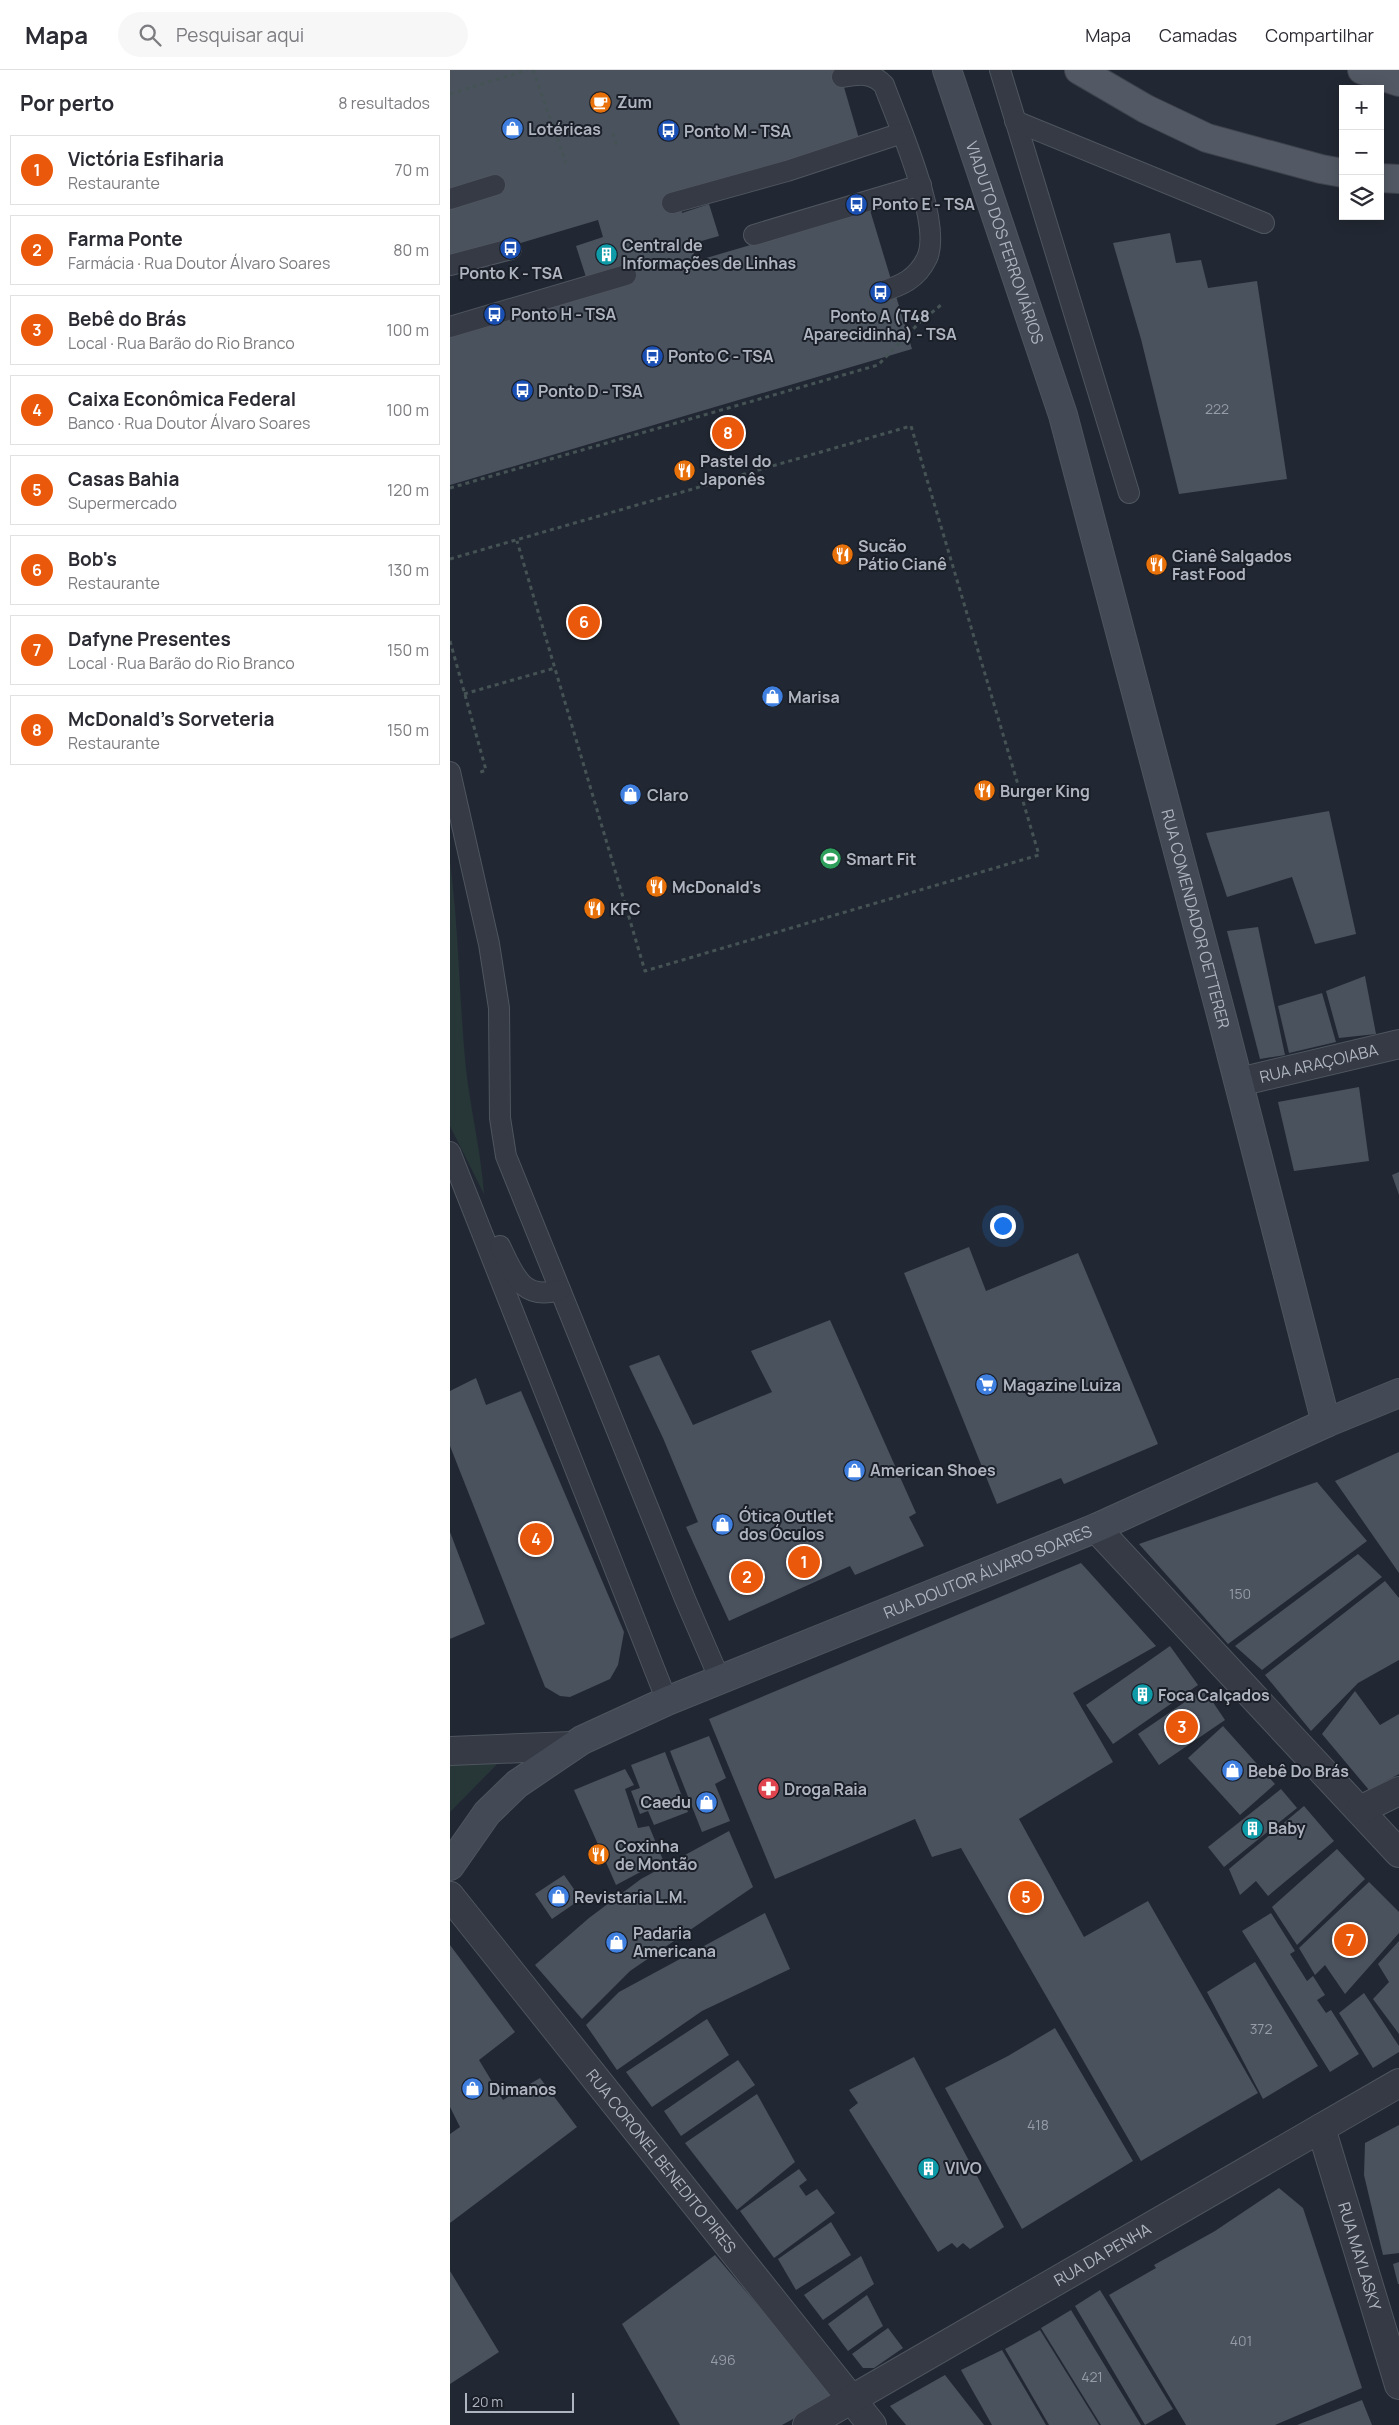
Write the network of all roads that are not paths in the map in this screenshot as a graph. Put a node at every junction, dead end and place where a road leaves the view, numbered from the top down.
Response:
1 (947, 70) edge
2 (1000, 70) edge
3 (1079, 70) edge
4 (1362, 70) edge
5 (842, 77) dead end
6 (1399, 82) edge
7 (1015, 121) junction
8 (902, 133) junction
9 (1339, 172) edge
10 (1384, 178) edge
11 (1399, 179) edge
12 (495, 184) dead end
13 (921, 184) junction
14 (450, 199) edge
15 (672, 203) dead end
16 (1264, 222) dead end
17 (754, 234) dead end
18 (511, 249) dead end
19 (450, 266) edge
20 (626, 275) dead end
21 (880, 292) dead end
22 (450, 327) edge
23 (1063, 415) joint
24 (1129, 493) dead end
25 (452, 777) edge
26 (1399, 1044) edge
27 (1239, 1082) junction
28 (450, 1148) edge
29 (450, 1152) edge
30 (560, 1290) junction
31 (1399, 1393) edge
32 (1326, 1423) junction
33 (1096, 1528) junction
34 (720, 1680) junction
35 (668, 1701) junction
36 (572, 1746) junction
37 (450, 1751) edge
38 (1399, 1791) edge
39 (1360, 1810) junction
40 (1399, 1853) edge
41 (450, 1866) edge
42 (450, 1896) edge
43 (1399, 2084) edge
44 (1321, 2128) junction
45 (1399, 2385) edge
46 (851, 2400) junction
47 (807, 2425) edge
48 (872, 2425) edge

1 - 23 main road, VIADUTO DOS FERROVIÁRIOS
2 - 7 lane
3 - 9 main road
4 - 6 main road
5 - 8 lane
7 - 16 lane
7 - 24 lane
8 - 13 lane
8 - 15 lane
10 - 11 main road
12 - 14 lane
13 - 17 lane
13 - 21 lane
18 - 19 lane
20 - 22 lane
23 - 27 main road, RUA COMENDADOR OETTERER
25 - 30 lane
26 - 27 street, RUA ARAÇOIABA
27 - 32 main road, RUA COMENDADOR OETTERER
28 - 30 lane
29 - 35 lane
30 - 34 lane
31 - 32 main road, RUA DOUTOR ÁLVARO SOARES
32 - 33 main road, RUA DOUTOR ÁLVARO SOARES
33 - 34 main road, RUA DOUTOR ÁLVARO SOARES
33 - 39 street
34 - 35 main road, RUA DOUTOR ÁLVARO SOARES
35 - 36 main road, RUA DOUTOR ÁLVARO SOARES
36 - 37 street
36 - 41 main road, RUA DOUTOR ÁLVARO SOARES
38 - 39 street
39 - 40 street
42 - 46 street, RUA CORONEL BENEDITO PIRES
43 - 44 street, RUA DA PENHA
44 - 45 street, RUA MAYLASKY
44 - 46 street, RUA DA PENHA
46 - 47 street, RUA DA PENHA
46 - 48 street, RUA CORONEL BENEDITO PIRES

